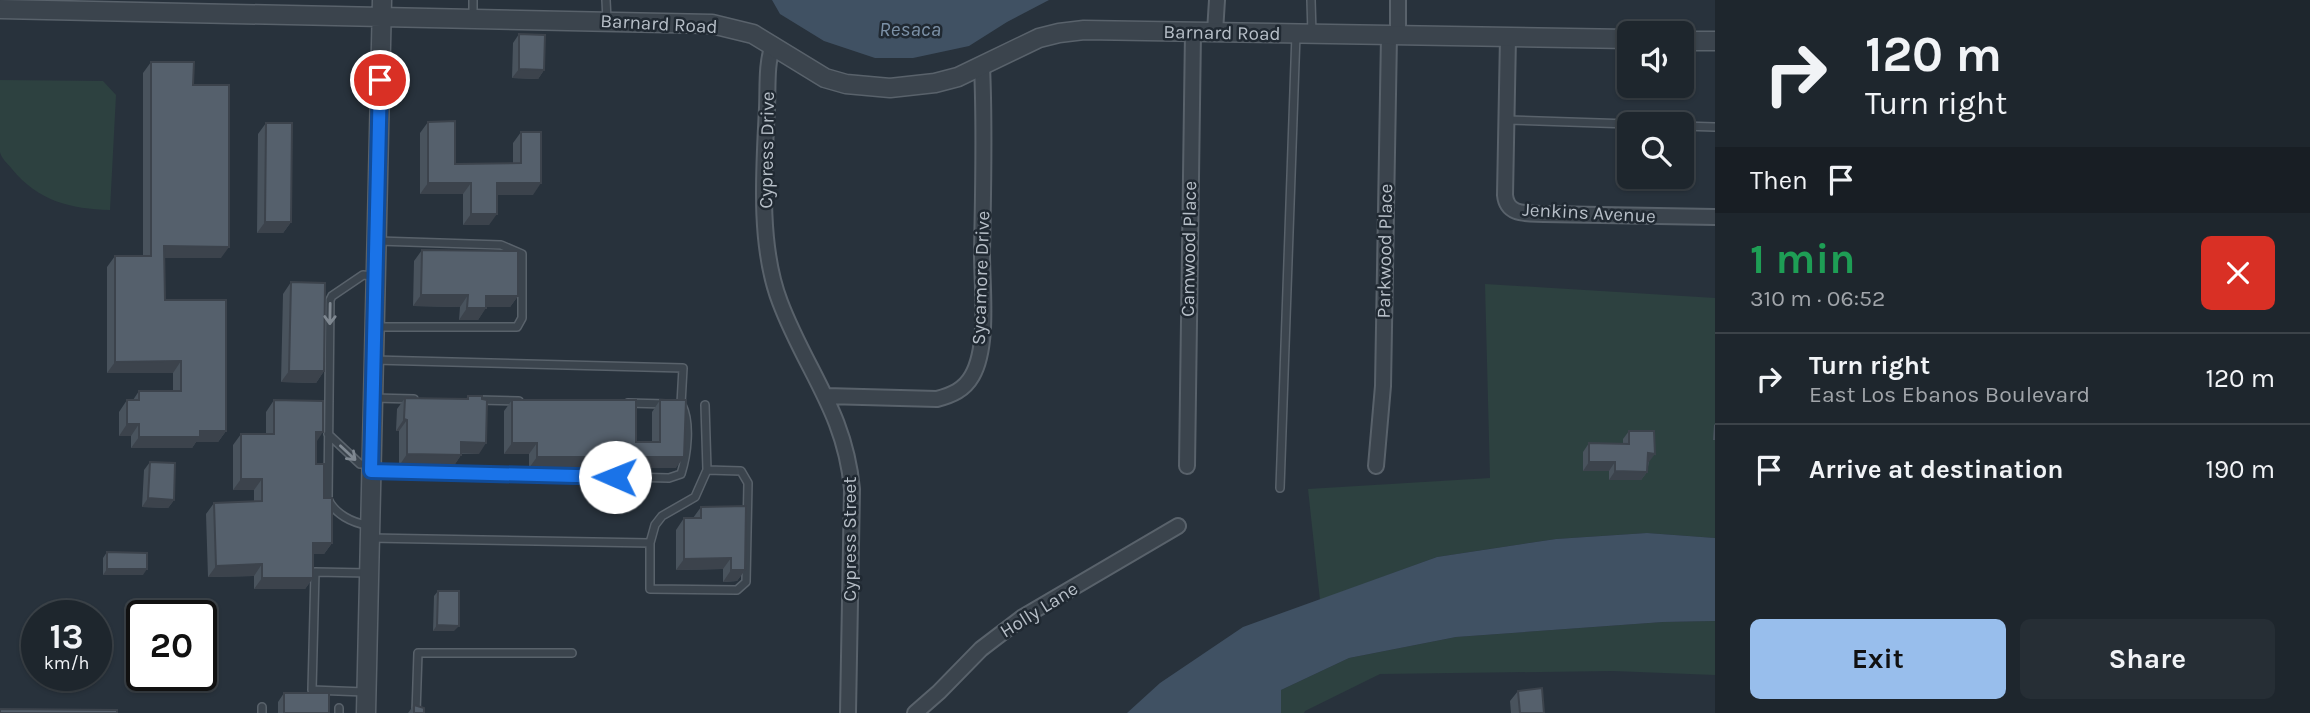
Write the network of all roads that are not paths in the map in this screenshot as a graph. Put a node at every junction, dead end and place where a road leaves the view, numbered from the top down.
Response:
1 (606, 0) edge
2 (1217, 0) edge
3 (1311, 0) edge
4 (1398, 0) edge
5 (149, 5) edge
6 (245, 7) edge
7 (381, 8) edge
8 (0, 9) edge
9 (473, 9) edge
10 (608, 21) junction
11 (1193, 32) junction
12 (1215, 32) junction
13 (1304, 34) junction
14 (1393, 36) junction
15 (1508, 37) junction
16 (1617, 40) edge
17 (1694, 41) edge
18 (1715, 41) edge
19 (773, 45) junction
20 (982, 67) junction
21 (1506, 120) junction
22 (1617, 124) edge
23 (1694, 126) edge
24 (1715, 127) edge
25 (1715, 217) edge
26 (376, 241) junction
27 (768, 255) joint
28 (375, 276) junction
29 (374, 327) junction
30 (374, 360) junction
31 (826, 396) junction
32 (373, 398) junction
33 (426, 399) edge
34 (467, 400) edge
35 (534, 401) edge
36 (614, 402) edge
37 (681, 404) junction
38 (705, 405) dead end
39 (328, 434) junction
40 (1186, 466) dead end
41 (1376, 466) dead end
42 (371, 468) junction
43 (707, 470) junction
44 (1280, 488) dead end
45 (1178, 526) dead end
46 (370, 532) junction
47 (650, 543) junction
48 (369, 573) junction
49 (572, 653) dead end
50 (366, 692) junction
51 (366, 713) edge
52 (416, 713) edge
53 (848, 713) edge
54 (915, 713) edge

1 - 10 lane
2 - 12 street
3 - 13 lane
4 - 14 street, Parkwood Place
5 - 6 street, Barnard Road
5 - 8 street, Barnard Road
6 - 7 street, Barnard Road
7 - 9 street, Barnard Road
7 - 26 street
9 - 10 street, Barnard Road
10 - 19 street, Barnard Road
11 - 12 street, Barnard Road
11 - 20 street, Barnard Road
11 - 40 street, Camwood Place
12 - 13 street, Barnard Road
13 - 14 street, Barnard Road
13 - 44 lane
14 - 15 street, Barnard Road
14 - 41 street, Parkwood Place
15 - 16 street, Barnard Road
15 - 21 street, Jenkins Avenue
17 - 18 street
19 - 20 street, Barnard Road
19 - 27 street, Cypress Drive
20 - 31 street, Sycamore Drive
21 - 22 lane
21 - 25 street, Jenkins Avenue
23 - 24 lane
26 - 28 street
26 - 29 lane
27 - 31 street, Cypress Street
28 - 29 street
28 -> 39 lane
29 - 30 street
30 - 32 street
30 - 37 lane
31 - 53 street, Cypress Street
32 - 33 lane
32 - 42 street
34 - 35 lane
36 - 37 lane
37 - 42 lane
38 - 43 lane
39 -> 42 lane
39 - 46 lane
42 - 46 street
43 - 47 lane
43 - 47 lane
45 - 54 street, Holly Lane
46 - 47 lane
46 - 48 street
48 - 50 street
48 - 50 lane
49 - 52 lane
50 - 51 street

